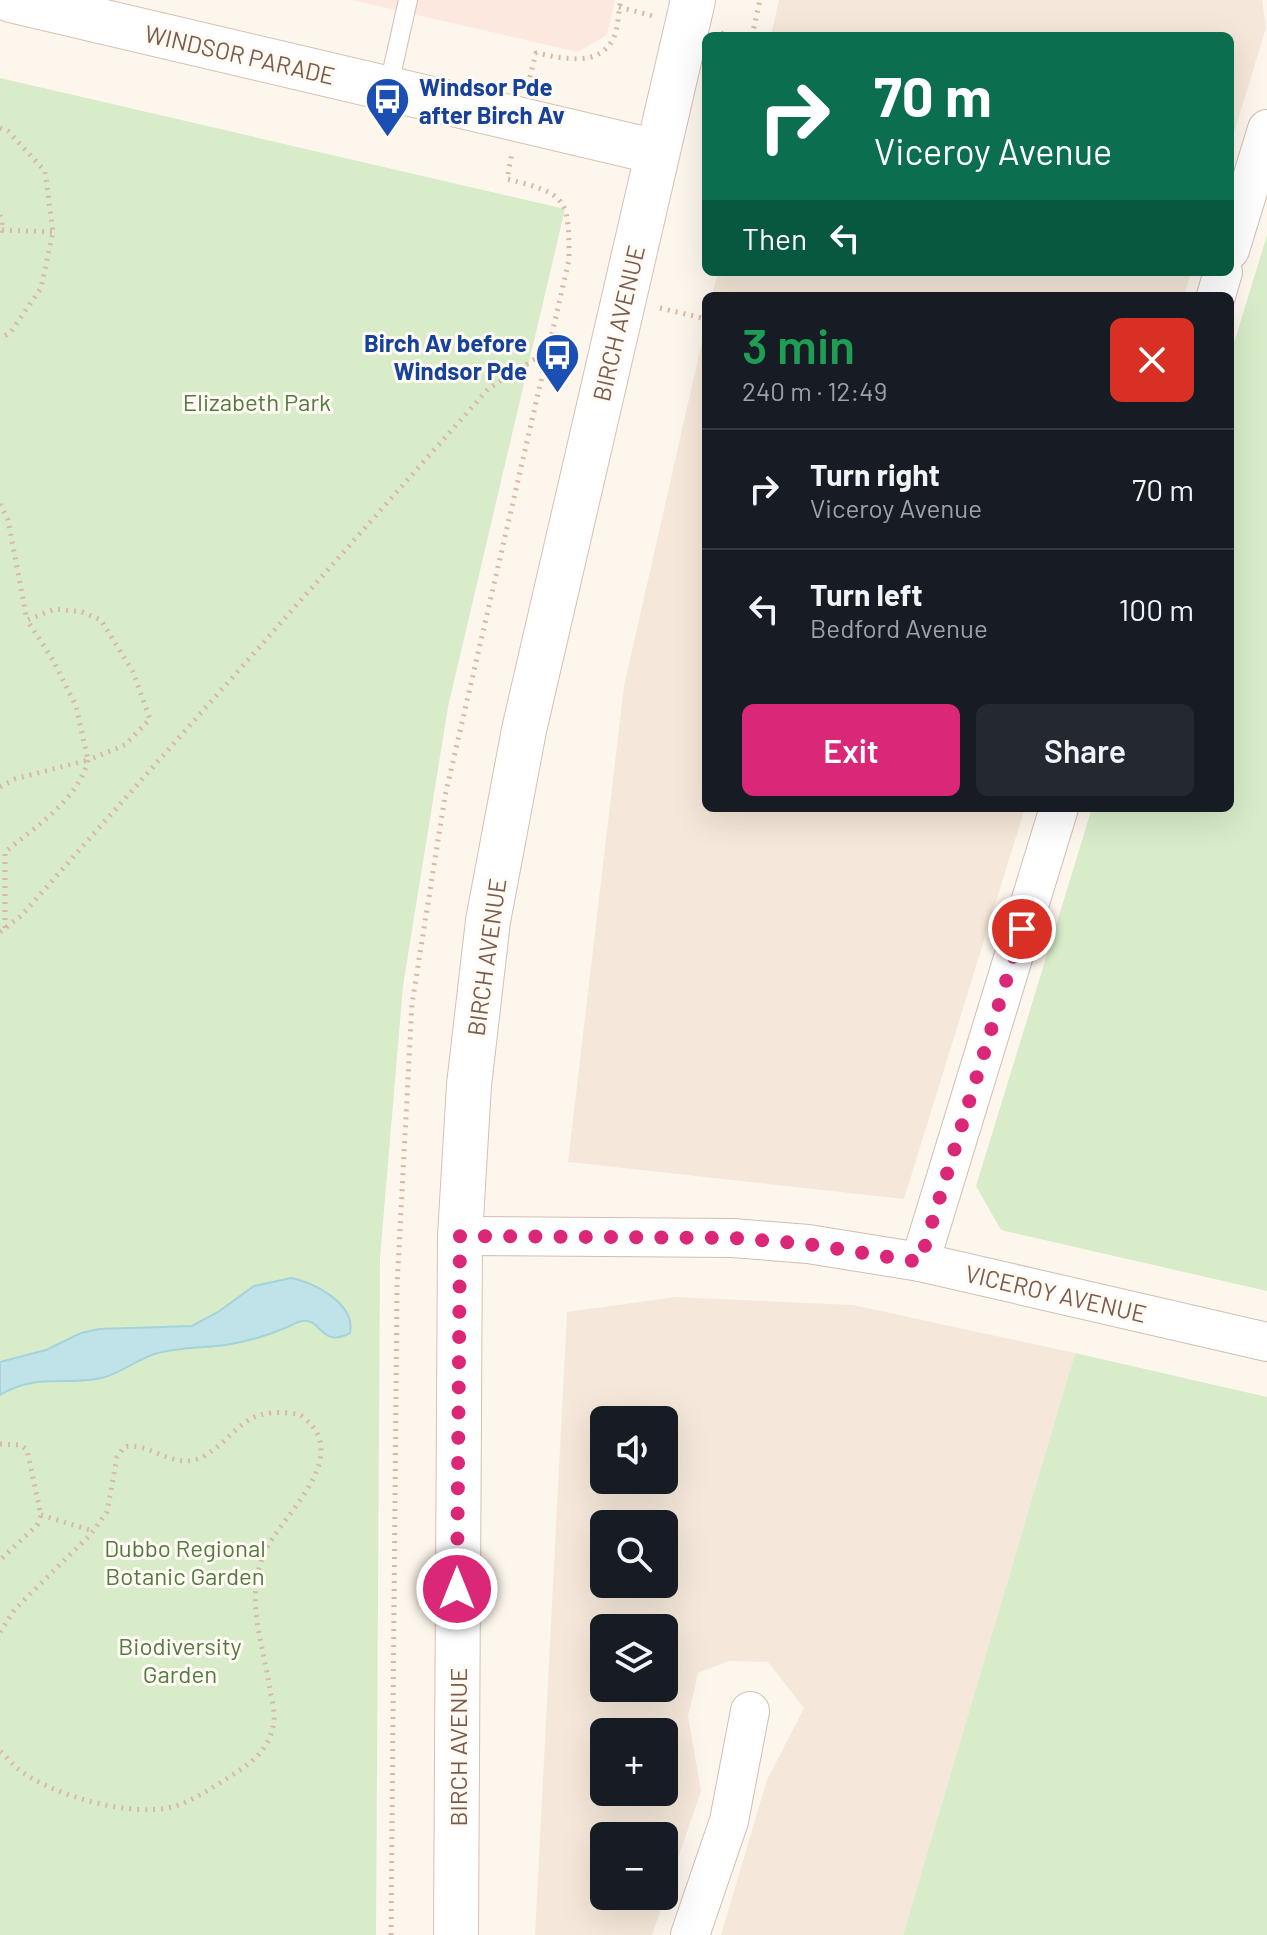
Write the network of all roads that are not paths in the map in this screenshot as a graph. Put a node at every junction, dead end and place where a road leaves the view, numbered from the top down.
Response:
1 (11, 0) edge
2 (408, 0) edge
3 (693, 0) edge
4 (100, 10) edge
5 (388, 89) junction
6 (1267, 129) edge
7 (657, 152) junction
8 (1234, 237) edge
9 (1058, 812) edge
10 (460, 1236) junction
11 (920, 1262) junction
12 (1267, 1342) edge
13 (750, 1711) dead end
14 (456, 1935) edge
15 (690, 1935) edge

1 - 4 street, WINDSOR PARADE
2 - 5 lane
3 - 7 street, BIRCH AVENUE
4 - 5 street, WINDSOR PARADE
5 - 7 street, WINDSOR PARADE
6 - 8 street
7 - 10 street, BIRCH AVENUE
9 - 11 street
10 - 11 street, VICEROY AVENUE
10 - 14 street, BIRCH AVENUE
11 - 12 street, VICEROY AVENUE
13 - 15 street

